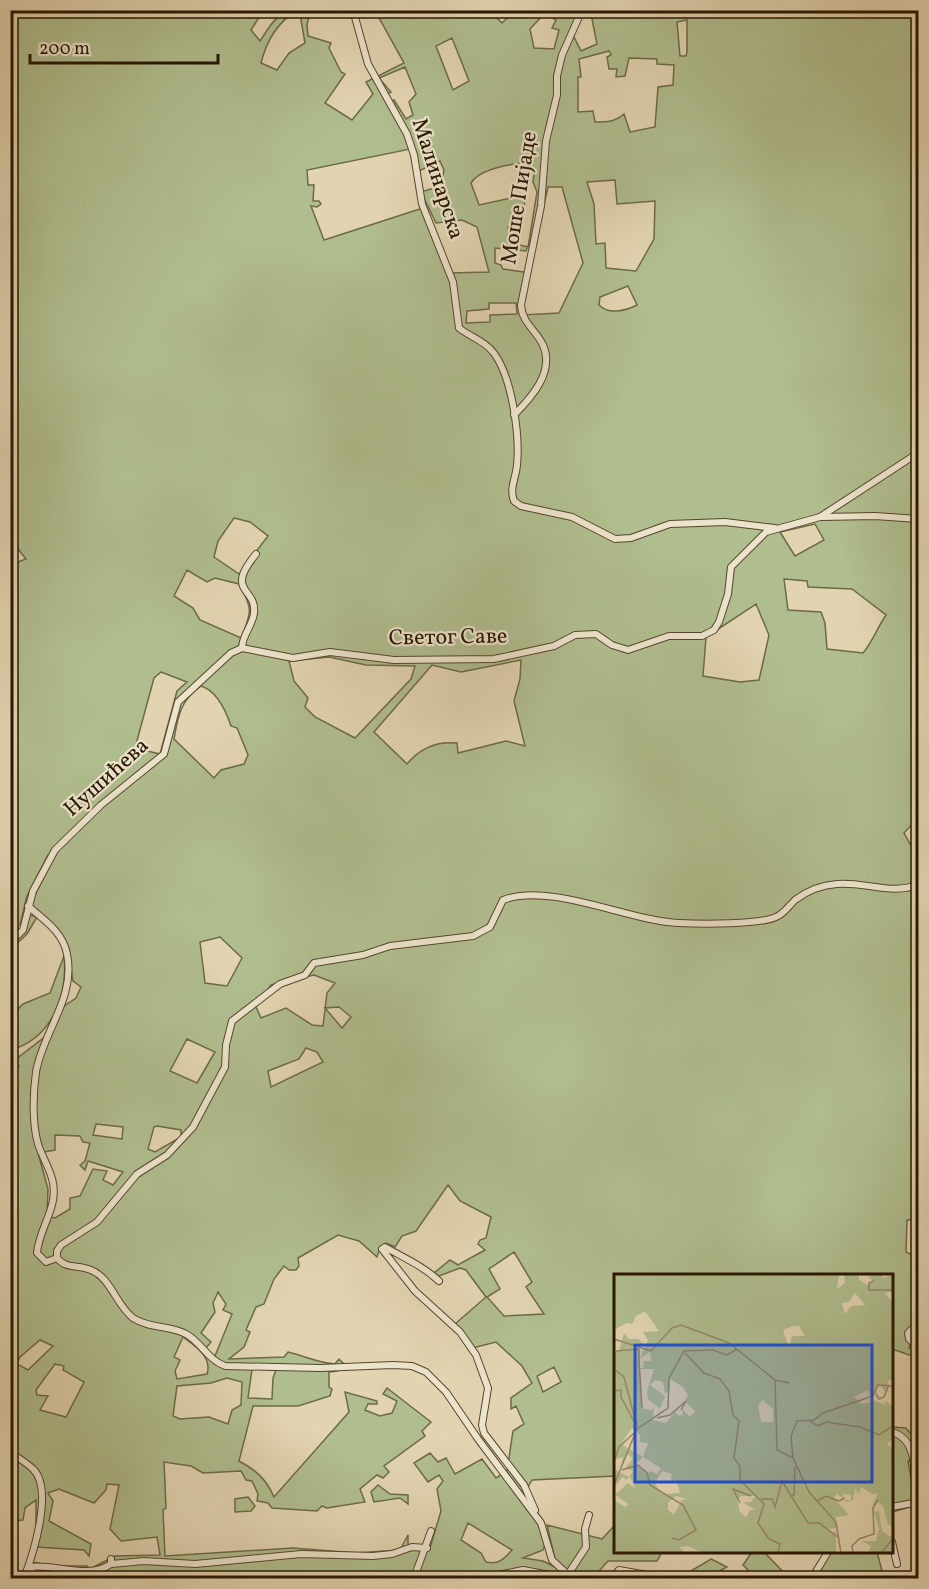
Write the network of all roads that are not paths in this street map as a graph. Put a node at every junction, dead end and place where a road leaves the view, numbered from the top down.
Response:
1 (353, 10) edge
2 (582, 10) edge
3 (514, 416) junction
4 (918, 453) edge
5 (820, 517) junction
6 (918, 519) edge
7 (775, 528) junction
8 (256, 554) dead end
9 (242, 648) junction
10 (918, 884) edge
11 (28, 906) junction
12 (10, 944) edge
13 (57, 1257) junction
14 (439, 1281) dead end
15 (916, 1325) dead end
16 (918, 1347) edge
17 (893, 1432) edge
18 (10, 1452) edge
19 (917, 1502) edge
20 (893, 1507) edge
21 (589, 1515) dead end
22 (537, 1517) junction
23 (431, 1531) dead end
24 (427, 1548) junction
25 (893, 1549) edge
26 (827, 1553) edge
27 (897, 1564) dead end
28 (29, 1567) junction
29 (24, 1578) edge
30 (30, 1578) edge
31 (414, 1578) edge
32 (488, 1578) edge
33 (565, 1578) edge
34 (612, 1578) edge
35 (665, 1578) edge
36 (812, 1578) edge

1 - 3 street, Малинарска
2 - 3 street, Моше Пијаде
3 - 7 street, Малинарска
4 - 5 street, Светог Саве
5 - 6 street
5 - 7 street, Светог Саве
7 - 9 street, Светог Саве
8 - 9 street
9 - 11 street, Нушићева
10 - 13 street
11 - 12 street, Нушићева
11 - 13 street
13 - 22 street
14 - 22 street
15 - 16 street
17 - 19 street
18 - 28 street
19 - 20 street
21 - 33 street
22 - 33 street
23 - 24 street
24 - 28 street
24 - 31 street
25 - 27 street
26 - 36 street
28 - 29 street
28 - 30 street
32 - 33 street
34 - 35 street

